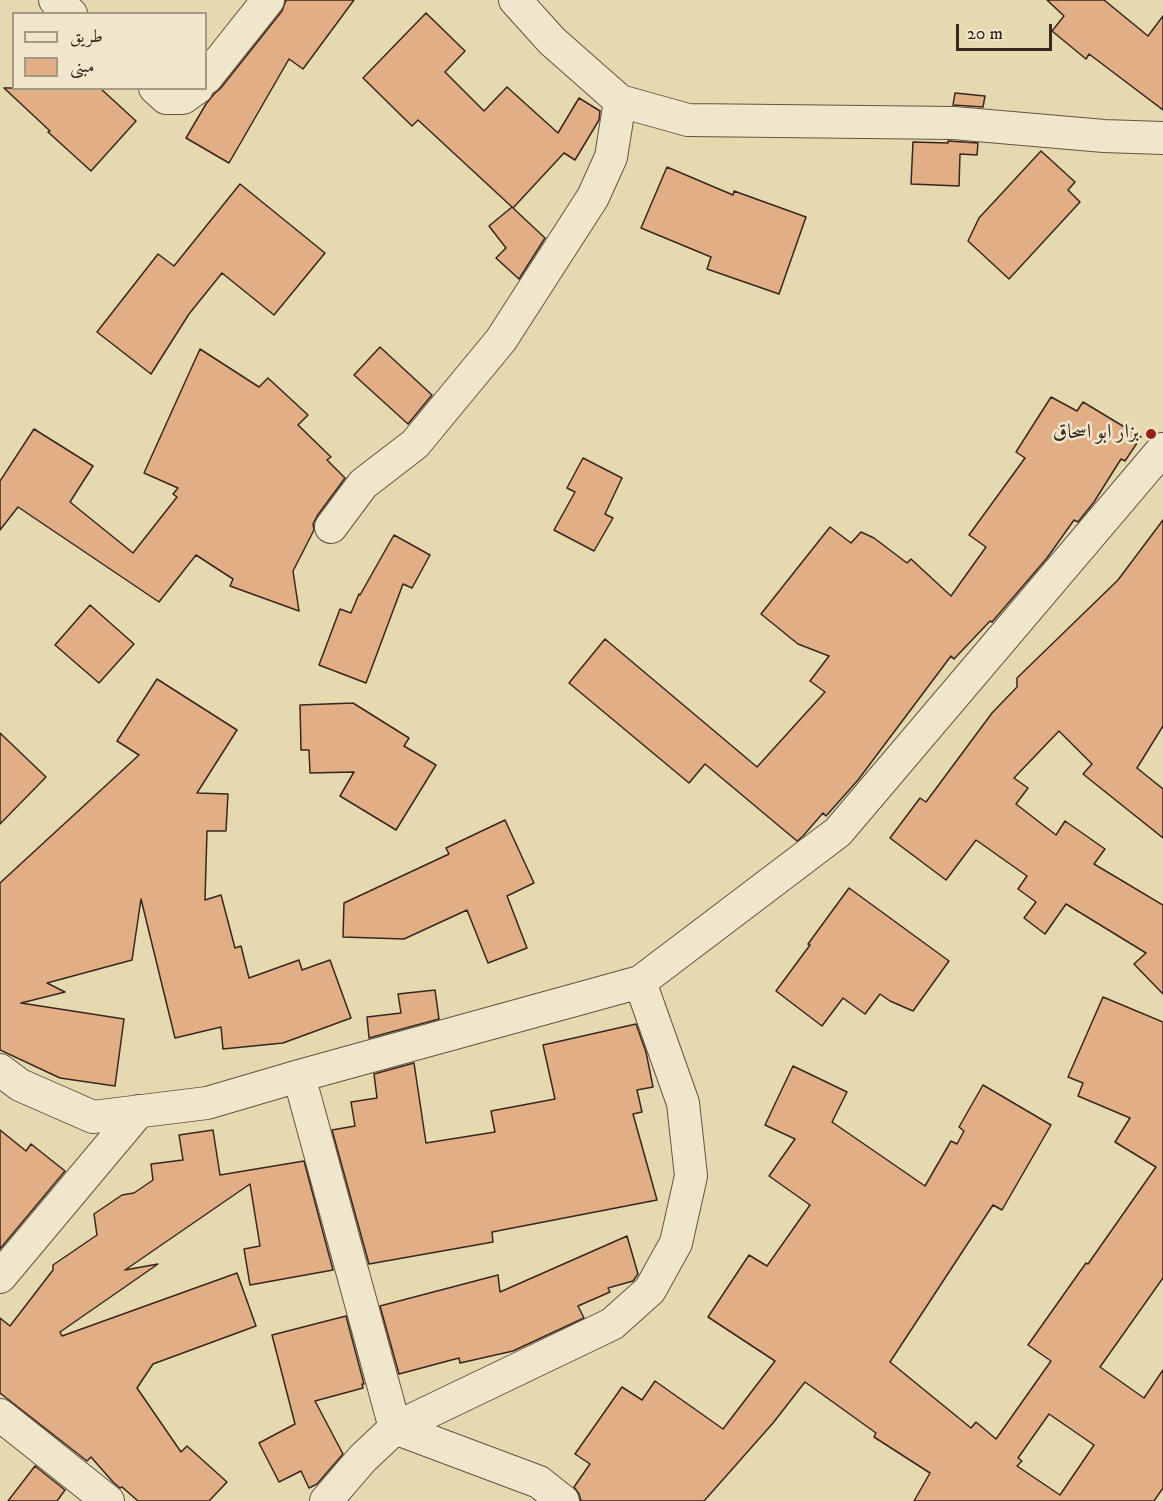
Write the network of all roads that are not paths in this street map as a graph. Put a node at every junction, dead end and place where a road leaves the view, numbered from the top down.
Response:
1 (55, 0) edge
2 (268, 0) edge
3 (515, 0) edge
4 (69, 12) edge
5 (207, 77) edge
6 (157, 90) edge
7 (194, 90) edge
8 (620, 101) junction
9 (1163, 138) edge
10 (1163, 449) edge
11 (332, 527) dead end
12 (640, 982) junction
13 (0, 1070) edge
14 (299, 1076) junction
15 (139, 1111) junction
16 (0, 1277) edge
17 (0, 1415) edge
18 (395, 1428) junction
19 (108, 1501) edge
20 (326, 1501) edge
21 (563, 1501) edge

1 - 4 street
2 - 5 street
3 - 8 street
6 - 7 street
8 - 9 street
8 - 11 street
10 - 12 street
12 - 14 street
12 - 18 street
13 - 15 street
14 - 15 street
14 - 18 street
15 - 16 street
17 - 19 street
18 - 20 street
18 - 21 street

